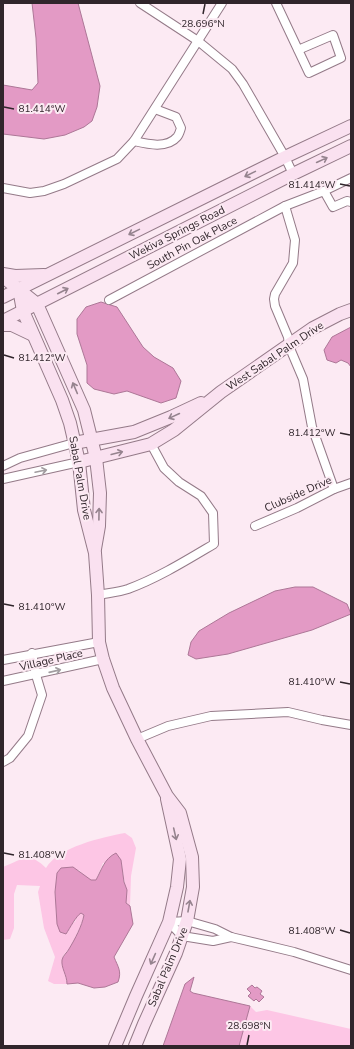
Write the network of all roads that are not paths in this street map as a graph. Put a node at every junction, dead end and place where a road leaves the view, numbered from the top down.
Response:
1 (140, 3) edge
2 (222, 3) edge
3 (276, 3) edge
4 (198, 41) junction
5 (298, 50) junction
6 (154, 109) junction
7 (351, 126) edge
8 (134, 141) junction
9 (351, 146) edge
10 (285, 157) junction
11 (293, 174) junction
12 (351, 178) edge
13 (3, 188) edge
14 (324, 191) junction
15 (351, 202) edge
16 (285, 206) junction
17 (51, 274) junction
18 (3, 275) edge
19 (19, 289) junction
20 (3, 297) edge
21 (109, 300) dead end
22 (37, 304) junction
23 (351, 310) edge
24 (23, 311) junction
25 (3, 321) edge
26 (3, 325) edge
27 (33, 335) junction
28 (289, 346) junction
29 (221, 392) junction
30 (92, 440) junction
31 (74, 443) junction
32 (151, 444) junction
33 (96, 458) junction
34 (79, 462) junction
35 (3, 466) edge
36 (3, 479) edge
37 (351, 483) edge
38 (334, 489) junction
39 (255, 526) dead end
40 (94, 553) junction
41 (98, 595) junction
42 (99, 642) junction
43 (32, 653) junction
44 (103, 659) junction
45 (3, 660) edge
46 (36, 675) junction
47 (3, 681) edge
48 (351, 725) edge
49 (137, 739) junction
50 (3, 762) edge
51 (167, 796) junction
52 (186, 921) junction
53 (169, 922) junction
54 (182, 936) junction
55 (231, 937) junction
56 (351, 970) edge
57 (115, 1046) edge
58 (135, 1046) edge

1 - 4 street
2 - 4 street
3 - 5 street
4 - 6 street
4 - 10 street
5 - 5 street
6 - 8 street
6 - 8 street
7 - 10 street, Wekiva Springs Road
8 - 13 street
11 -> 9 street, Wekiva Springs Road
10 - 11 street
10 -> 17 street, Wekiva Springs Road
22 -> 11 street, Wekiva Springs Road
12 - 14 street, South Pin Oak Place
14 - 15 street
14 - 16 street, South Pin Oak Place
16 - 21 street, South Pin Oak Place
16 - 28 street
17 - 18 street
17 - 19 street, Wekiva Springs Road
18 - 19 street
19 - 20 street, Wekiva Springs Road
19 - 22 street, Sabal Palm Drive
19 - 24 street, Sabal Palm Drive
22 - 24 street, Wekiva Springs Road
30 -> 22 street, Sabal Palm Drive
23 - 28 street, West Sabal Palm Drive
24 - 25 street, Wekiva Springs Road
24 - 27 street, Sabal Palm Drive
26 - 27 street
27 - 31 street, Sabal Palm Drive
28 - 29 street, West Sabal Palm Drive
28 - 38 street
29 -> 30 street, West Sabal Palm Drive
29 - 32 street, West Sabal Palm Drive
30 - 31 street, West Sabal Palm Drive
30 - 33 street, Sabal Palm Drive
31 - 34 street, Sabal Palm Drive
31 - 35 street
33 -> 32 street, West Sabal Palm Drive
32 - 41 street
33 - 34 street, West Sabal Palm Drive
40 -> 33 street, Sabal Palm Drive
36 -> 34 street
34 - 40 street, Sabal Palm Drive
37 - 38 street, Clubside Drive
38 - 39 street, Clubside Drive
40 - 41 street, Sabal Palm Drive
41 - 42 street, Sabal Palm Drive
42 - 43 street, Village Place
42 - 44 street, Sabal Palm Drive
43 - 45 street, Village Place
43 - 46 street
46 -> 44 street, Village Place
44 - 49 street, Sabal Palm Drive
46 - 47 street, Village Place
46 - 50 street
48 - 49 street
49 - 51 street, Sabal Palm Drive
52 -> 51 street, Sabal Palm Drive
51 -> 53 street, Sabal Palm Drive
52 - 53 street
52 - 54 street, Sabal Palm Drive
52 - 55 street
53 - 54 street
53 -> 57 street, Sabal Palm Drive
54 - 55 street
54 - 58 street, Sabal Palm Drive
55 - 56 street

